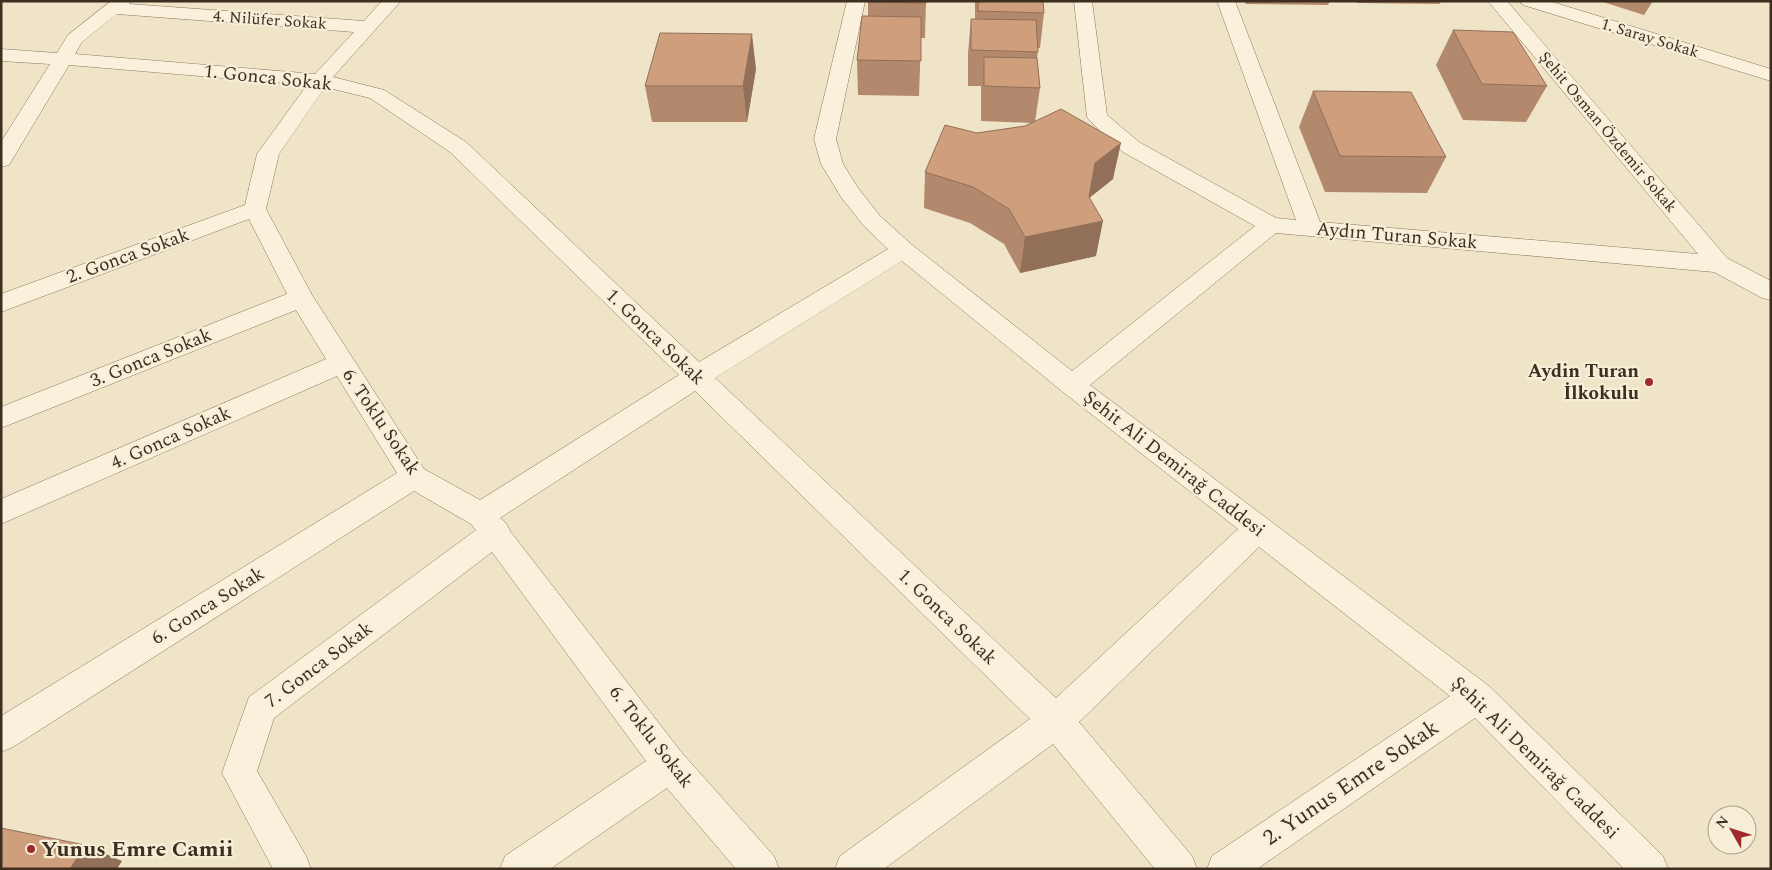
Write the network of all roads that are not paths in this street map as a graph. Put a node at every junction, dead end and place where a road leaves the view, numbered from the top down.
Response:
1 (271, 1) edge
2 (392, 1) edge
3 (856, 1) edge
4 (1083, 1) edge
5 (1226, 1) edge
6 (1497, 1) edge
7 (1529, 1) edge
8 (118, 5) edge
9 (250, 19) junction
10 (368, 28) junction
11 (1, 55) edge
12 (64, 59) junction
13 (1771, 75) edge
14 (320, 80) junction
15 (1, 160) edge
16 (255, 209) junction
17 (1271, 225) junction
18 (1311, 228) junction
19 (902, 250) junction
20 (1720, 264) junction
21 (1771, 292) edge
22 (301, 298) junction
23 (1, 303) edge
24 (341, 363) junction
25 (696, 377) junction
26 (1072, 385) junction
27 (1, 418) edge
28 (414, 477) junction
29 (1, 512) edge
30 (488, 524) junction
31 (1258, 529) junction
32 (1477, 698) junction
33 (1056, 721) junction
34 (1, 736) edge
35 (670, 765) junction
36 (293, 869) edge
37 (518, 869) edge
38 (761, 869) edge
39 (853, 869) edge
40 (1179, 869) edge
41 (1224, 869) edge
42 (1650, 869) edge

1 - 9 street
2 - 10 street
3 - 19 street, Şehit Ali Demirağ Caddesi
4 - 17 street
5 - 18 street
6 - 20 street, Şehit Osman Özdemir Sokak
7 - 13 street, 1. Saray Sokak
8 - 9 street, 4. Nilüfer Sokak
8 - 12 street
9 - 10 street, 4. Nilüfer Sokak
10 - 14 street
11 - 12 street, 1. Gonca Sokak
12 - 14 street, 1. Gonca Sokak
12 - 15 street
14 - 16 street
14 - 25 street, 1. Gonca Sokak
16 - 22 street, 6. Toklu Sokak
16 - 23 street, 2. Gonca Sokak
17 - 18 street, Aydın Turan Sokak
17 - 26 street
18 - 20 street, Aydın Turan Sokak
19 - 25 street, 7. Gonca Sokak
19 - 26 street, Şehit Ali Demirağ Caddesi
20 - 21 street, Aydın Turan Sokak
22 - 24 street, 6. Toklu Sokak
22 - 27 street, 3. Gonca Sokak
24 - 28 street, 6. Toklu Sokak
24 - 29 street, 4. Gonca Sokak
25 - 30 street, 7. Gonca Sokak
25 - 33 street, 1. Gonca Sokak
26 - 31 street, Şehit Ali Demirağ Caddesi
28 - 30 street, 6. Toklu Sokak
28 - 34 street, 6. Gonca Sokak
30 - 35 street, 6. Toklu Sokak
30 - 36 street, 7. Gonca Sokak
31 - 32 street, Şehit Ali Demirağ Caddesi
31 - 33 street
32 - 41 street, 2. Yunus Emre Sokak
32 - 42 street, Şehit Ali Demirağ Caddesi
33 - 39 street
33 - 40 street, 1. Gonca Sokak
35 - 37 street
35 - 38 street, 6. Toklu Sokak

